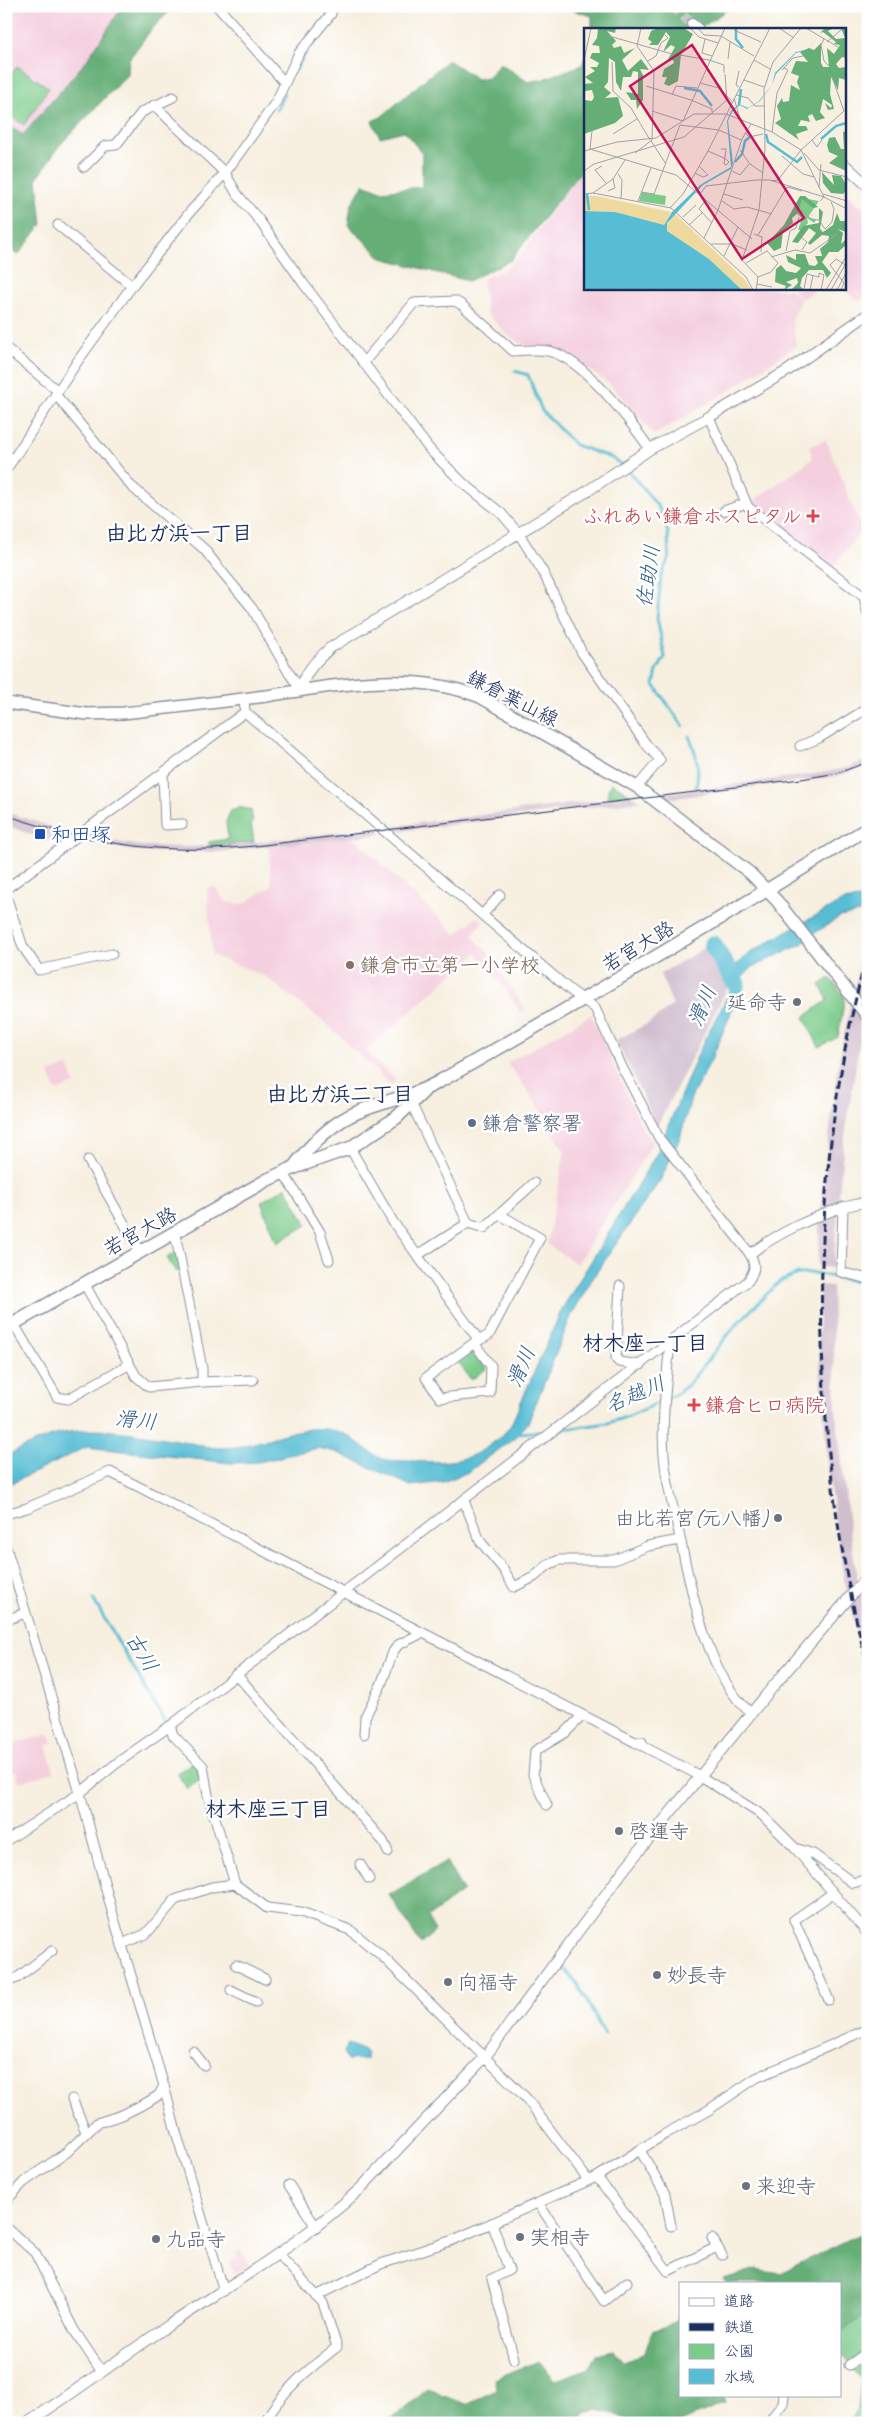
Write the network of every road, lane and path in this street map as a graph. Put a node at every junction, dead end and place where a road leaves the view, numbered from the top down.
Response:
1 (217, 6) edge
2 (332, 6) edge
3 (284, 82) junction
4 (173, 97) dead end
5 (154, 105) junction
6 (84, 167) dead end
7 (846, 167) edge
8 (226, 173) junction
9 (868, 186) edge
10 (58, 225) dead end
11 (132, 286) junction
12 (868, 314) edge
13 (6, 348) edge
14 (364, 362) junction
15 (57, 393) junction
16 (709, 417) junction
17 (650, 449) junction
18 (6, 470) edge
19 (746, 503) junction
20 (724, 511) dead end
21 (519, 534) junction
22 (868, 615) edge
23 (301, 690) junction
24 (244, 698) junction
25 (6, 703) edge
26 (868, 708) edge
27 (245, 712) junction
28 (800, 746) dead end
29 (163, 774) junction
30 (637, 787) junction
31 (182, 824) dead end
32 (868, 828) edge
33 (6, 889) edge
34 (768, 890) junction
35 (500, 895) dead end
36 (6, 896) edge
37 (483, 914) junction
38 (112, 954) dead end
39 (583, 1000) junction
40 (868, 1017) edge
41 (424, 1091) junction
42 (412, 1105) junction
43 (350, 1148) junction
44 (88, 1160) dead end
45 (288, 1170) junction
46 (534, 1183) dead end
47 (868, 1201) edge
48 (843, 1207) junction
49 (499, 1214) junction
50 (468, 1223) junction
51 (175, 1233) junction
52 (141, 1253) junction
53 (750, 1254) junction
54 (418, 1255) junction
55 (329, 1260) dead end
56 (868, 1279) edge
57 (84, 1283) junction
58 (620, 1286) dead end
59 (10, 1326) edge
60 (476, 1341) junction
61 (670, 1342) junction
62 (128, 1364) junction
63 (641, 1365) junction
64 (253, 1380) dead end
65 (202, 1382) junction
66 (464, 1500) junction
67 (6, 1514) edge
68 (680, 1540) junction
69 (6, 1547) edge
70 (868, 1576) edge
71 (342, 1592) junction
72 (25, 1613) junction
73 (6, 1620) edge
74 (422, 1633) junction
75 (236, 1674) junction
76 (751, 1713) junction
77 (582, 1716) junction
78 (166, 1729) junction
79 (364, 1734) dead end
80 (700, 1776) junction
81 (80, 1793) junction
82 (547, 1805) dead end
83 (6, 1841) edge
84 (794, 1848) junction
85 (388, 1852) dead end
86 (360, 1864) dead end
87 (370, 1879) dead end
88 (868, 1879) edge
89 (235, 1884) junction
90 (833, 1893) junction
91 (868, 1934) edge
92 (122, 1944) junction
93 (52, 1951) dead end
94 (236, 1965) dead end
95 (264, 1979) dead end
96 (6, 1982) edge
97 (231, 1990) dead end
98 (829, 2000) dead end
99 (256, 2002) dead end
100 (868, 2029) edge
101 (193, 2051) dead end
102 (485, 2057) junction
103 (204, 2065) dead end
104 (164, 2086) junction
105 (72, 2099) dead end
106 (86, 2132) junction
107 (640, 2150) junction
108 (593, 2178) junction
109 (289, 2186) dead end
110 (6, 2201) edge
111 (538, 2203) junction
112 (492, 2223) junction
113 (670, 2226) dead end
114 (6, 2227) edge
115 (316, 2227) junction
116 (712, 2238) dead end
117 (279, 2255) junction
118 (627, 2282) dead end
119 (224, 2291) junction
120 (316, 2296) junction
121 (868, 2352) edge
122 (514, 2359) dead end
123 (849, 2365) dead end
124 (102, 2372) junction
125 (784, 2396) edge
126 (27, 2423) edge
127 (264, 2423) edge
128 (768, 2423) edge

1 - 3 street
2 - 3 street
3 - 8 street
4 - 5 street
5 - 6 street
5 - 8 street
7 - 9 street
8 - 11 street
8 - 14 street
10 - 11 street
11 - 15 street
12 - 16 street
13 - 15 street
14 - 17 street
14 - 21 street
15 - 18 street
15 - 23 street
16 - 17 street
16 - 19 street
17 - 21 street
19 - 20 street
19 - 22 street
21 - 23 street
21 - 30 street
23 - 24 main road, 鎌倉葉山線
23 - 30 main road, 鎌倉葉山線
24 - 25 main road, 鎌倉葉山線
24 - 27 street
26 - 28 street
27 - 29 street
27 - 37 street
29 - 31 street
29 - 33 street
30 - 34 main road, 鎌倉葉山線
32 - 34 main road, 若宮大路
34 - 39 main road, 若宮大路
34 - 40 main road, 鎌倉葉山線
35 - 37 street
36 - 38 street
37 - 39 street
39 - 41 main road, 若宮大路
39 - 53 street
41 - 42 main road, 若宮大路
41 - 45 main road, 若宮大路
42 - 43 main road, 若宮大路
42 - 50 street
43 - 45 main road, 若宮大路
43 - 54 street
44 - 52 street
45 - 51 main road, 若宮大路
45 - 55 street
46 - 49 street
47 - 48 street
48 - 53 street
48 - 56 street
49 - 50 street
49 - 60 street
50 - 54 street
51 - 52 main road, 若宮大路
51 - 65 street
52 - 57 main road, 若宮大路
53 - 61 street
54 - 60 street
57 - 59 main road, 若宮大路
57 - 62 street
58 - 63 street
59 - 62 street
60 - 60 street
61 - 63 street
61 - 68 street
62 - 65 street
63 - 66 street
64 - 65 street
66 - 68 street
66 - 71 street
67 - 71 street
68 - 76 street
69 - 72 street
70 - 76 street
71 - 74 street
71 - 75 street
72 - 73 street
72 - 81 street
74 - 77 street
74 - 79 street
75 - 78 street
75 - 85 street
76 - 80 street
77 - 80 street
77 - 82 street
78 - 81 street
78 - 89 street
80 - 84 street
80 - 102 street
81 - 83 street
81 - 92 street
84 - 88 street
84 - 90 street
86 - 87 street
89 - 92 street
89 - 102 street
90 - 91 street
90 - 98 street
92 - 104 street
93 - 96 street
94 - 95 street
97 - 99 street
100 - 107 street
101 - 103 street
102 - 108 street
102 - 115 street
104 - 106 street
104 - 119 street
105 - 106 street
106 - 110 street
107 - 108 street
107 - 113 street
108 - 111 street
108 - 116 street
109 - 115 street
111 - 112 street
111 - 118 street
112 - 120 street
112 - 122 street
114 - 124 street
115 - 117 street
117 - 119 street
117 - 120 street
119 - 124 street
120 - 127 street
121 - 123 street
124 - 126 street
125 - 128 street

